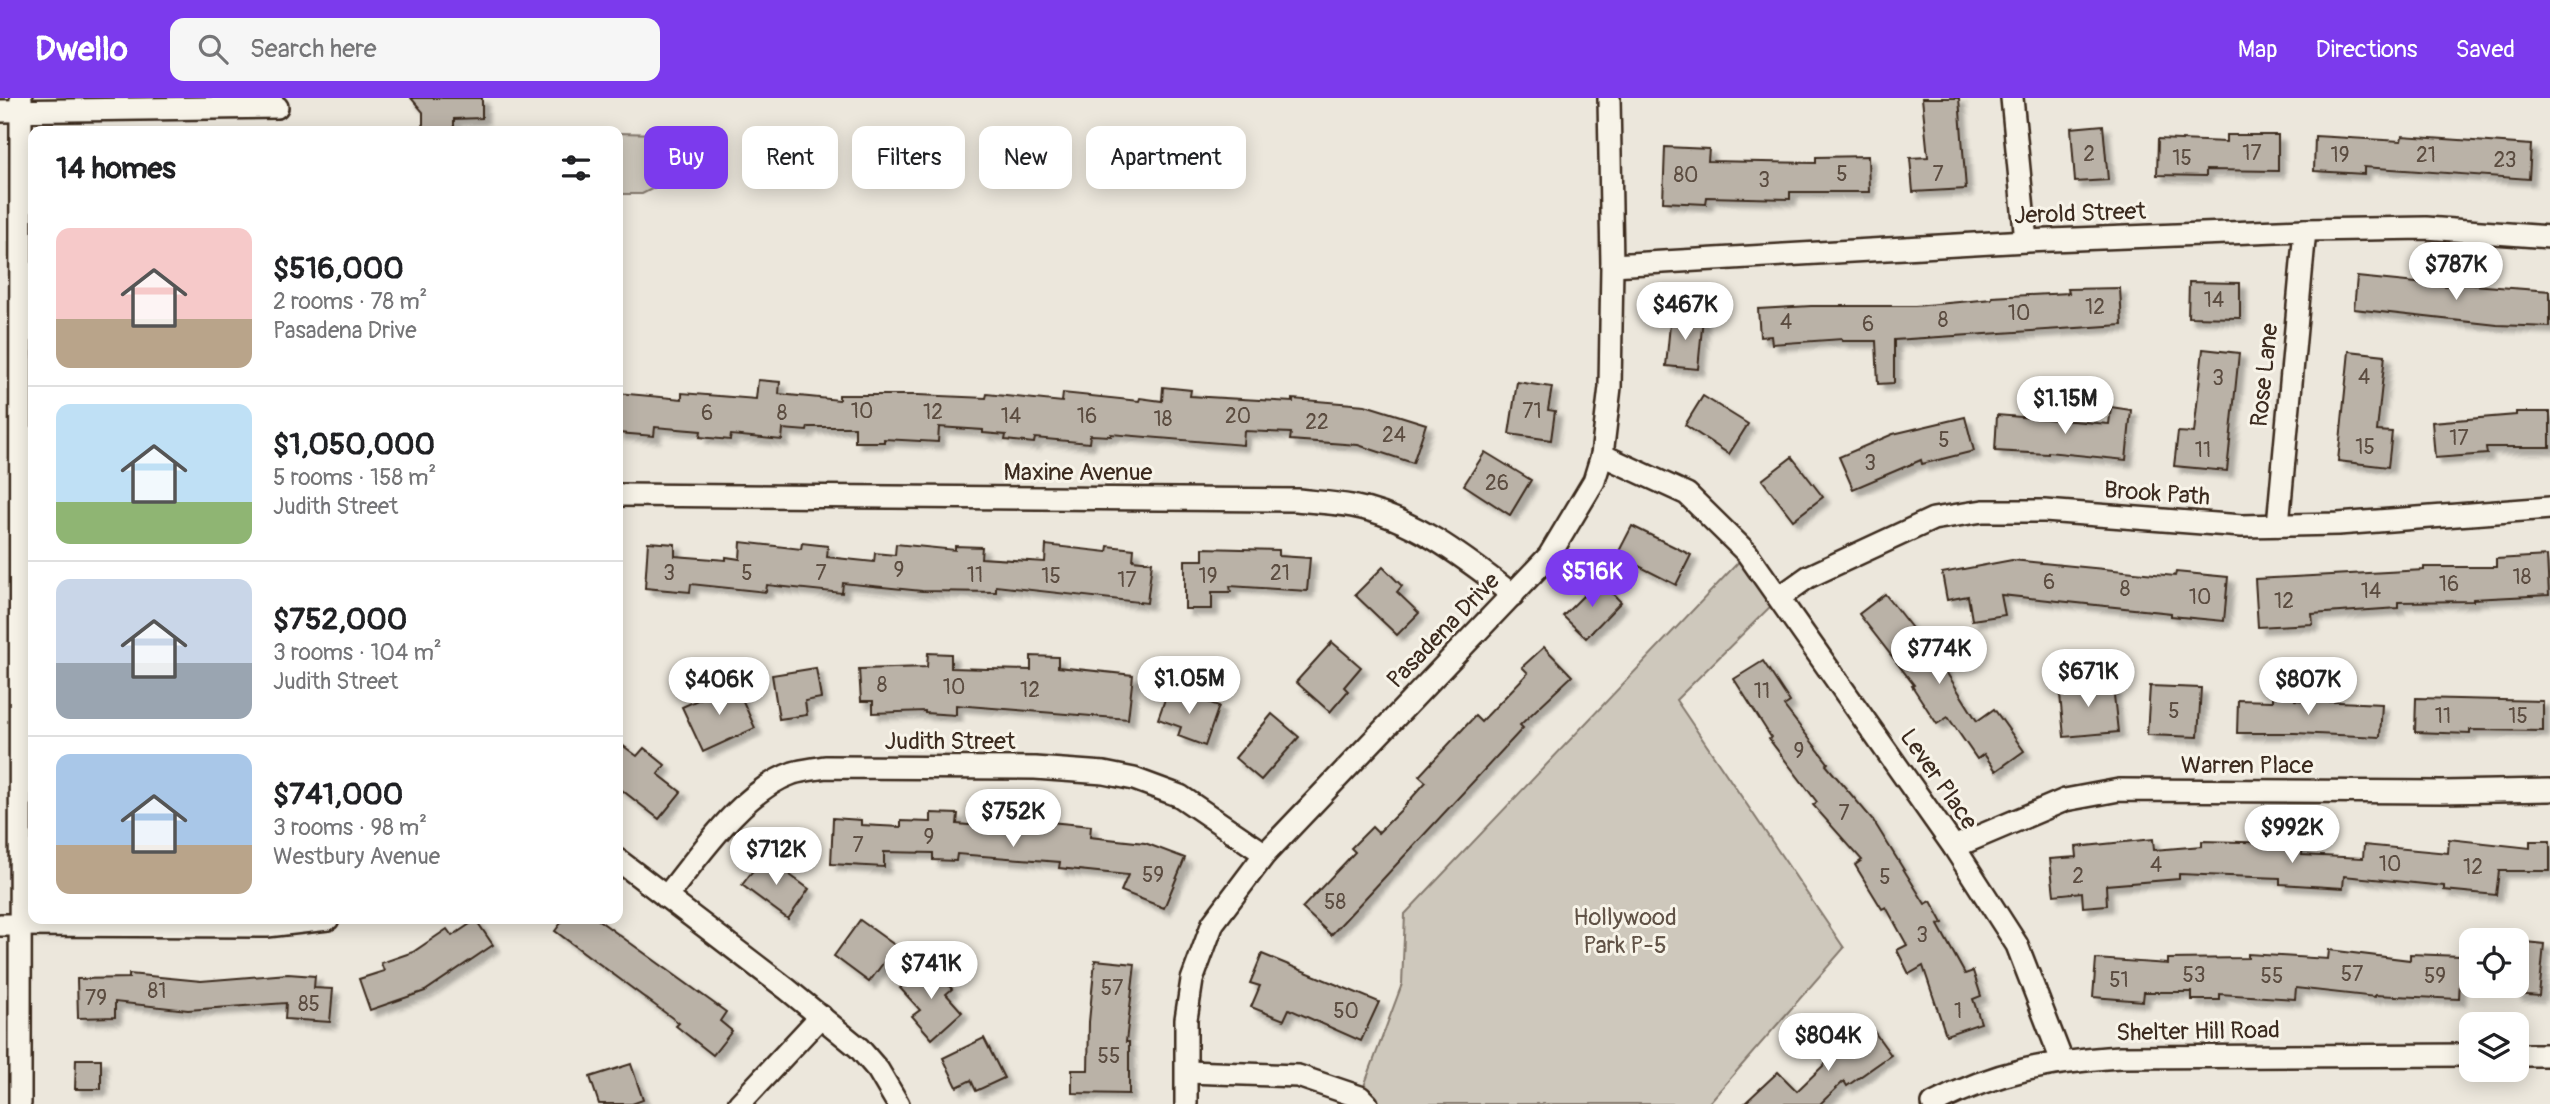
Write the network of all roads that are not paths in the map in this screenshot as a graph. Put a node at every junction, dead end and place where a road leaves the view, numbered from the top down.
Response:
1 (1609, 98) edge
2 (2012, 98) edge
3 (21, 104) edge
4 (277, 107) dead end
5 (0, 111) edge
6 (2305, 230) junction
7 (2550, 237) edge
8 (2026, 241) junction
9 (1612, 265) junction
10 (18, 382) edge
11 (1602, 455) junction
12 (623, 495) edge
13 (2550, 508) edge
14 (2277, 525) junction
15 (1513, 595) junction
16 (1780, 597) junction
17 (18, 653) edge
18 (2550, 790) edge
19 (1954, 847) junction
20 (1265, 854) junction
21 (623, 864) edge
22 (666, 897) junction
23 (284, 924) edge
24 (10, 925) edge
25 (821, 1016) junction
26 (2459, 1055) edge
27 (2529, 1055) edge
28 (2550, 1055) edge
29 (2062, 1061) junction
30 (1187, 1072) junction
31 (20, 1104) edge
32 (738, 1104) edge
33 (898, 1104) edge
34 (1186, 1104) edge
35 (1367, 1104) edge
36 (1933, 1104) edge

1 - 9 street, Pasadena Drive
2 - 8 street
3 - 4 street
3 - 5 street
3 - 10 street
6 - 7 street, Jerold Street
6 - 8 street, Jerold Street
6 - 14 street, Rose Lane
8 - 9 street, Jerold Street
9 - 11 street, Pasadena Drive
10 - 17 street
11 - 15 street, Pasadena Drive
11 - 16 street, Lever Place
12 - 15 street, Maxine Avenue
13 - 14 street, Brook Path
14 - 16 street, Brook Path
15 - 20 street, Pasadena Drive
16 - 19 street, Lever Place
17 - 24 street
18 - 19 street, Warren Place
19 - 29 street, Lever Place
20 - 22 street, Judith Street
20 - 30 street, Pasadena Drive
21 - 22 street
22 - 25 street
23 - 24 street
24 - 31 street
25 - 32 street
25 - 33 street
26 - 29 street, Shelter Hill Road
27 - 28 street
29 - 36 street, Shelter Hill Road
30 - 34 street, Pasadena Drive
30 - 35 street

